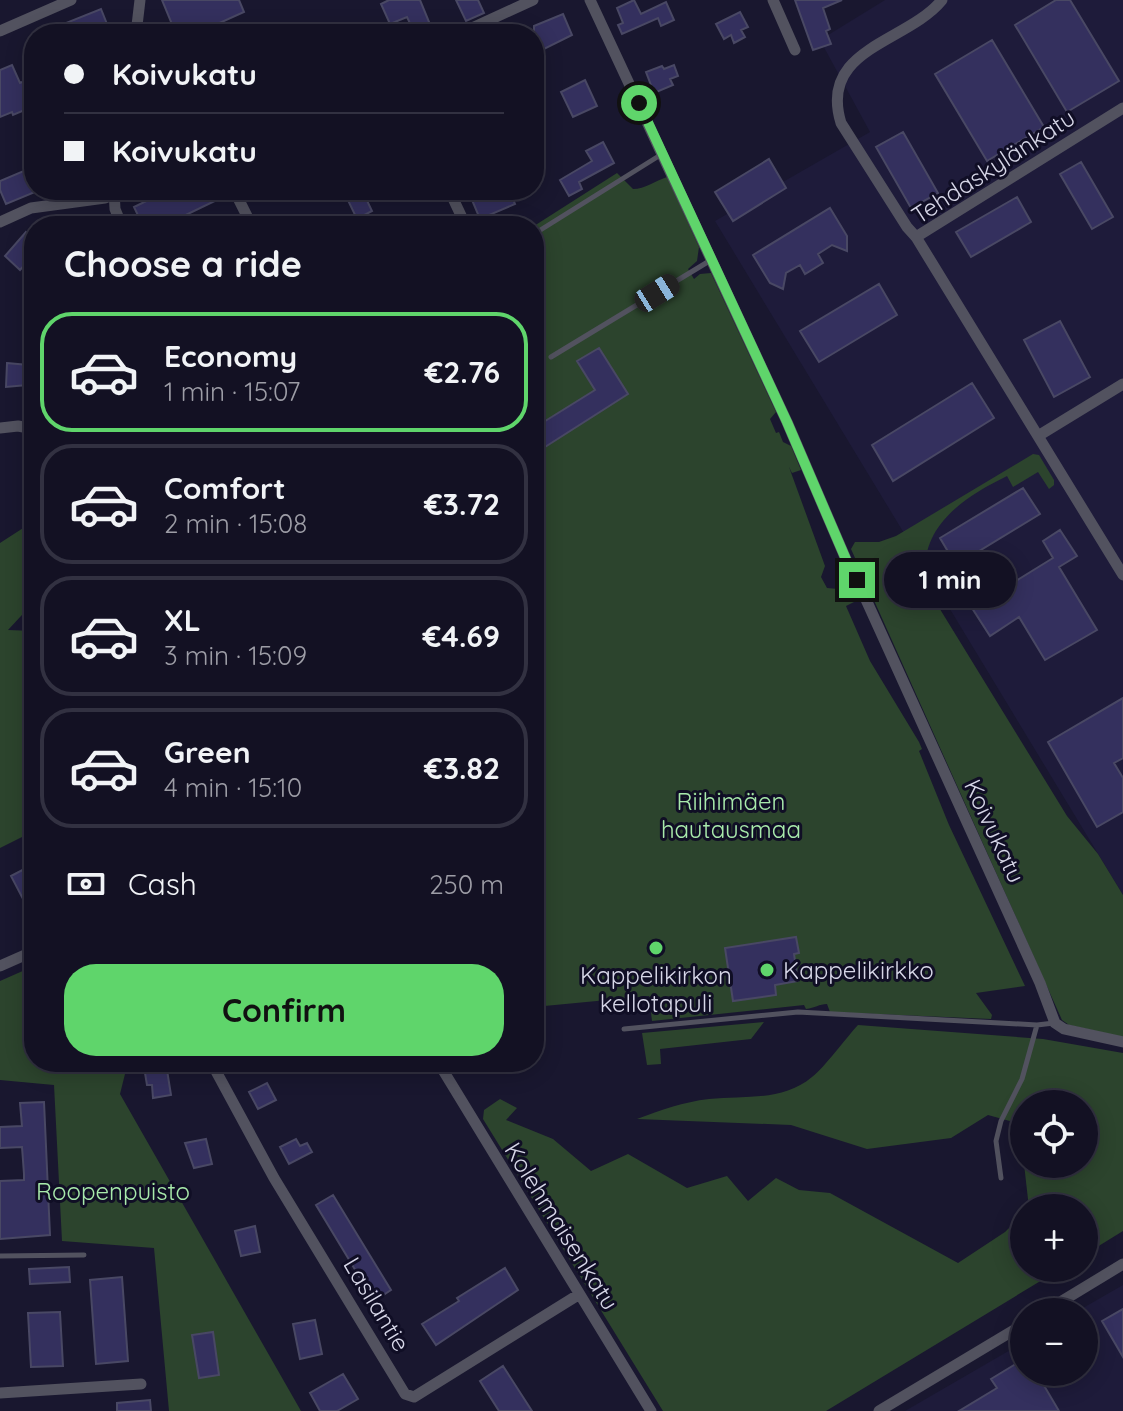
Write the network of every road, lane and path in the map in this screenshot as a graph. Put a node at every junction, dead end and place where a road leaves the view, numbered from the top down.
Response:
1 (71, 0) edge
2 (140, 0) edge
3 (533, 0) edge
4 (590, 0) edge
5 (773, 0) edge
6 (942, 0) edge
7 (137, 24) edge
8 (481, 24) edge
9 (0, 31) edge
10 (795, 50) dead end
11 (1123, 108) edge
12 (663, 154) junction
13 (90, 200) edge
14 (0, 222) edge
15 (544, 228) edge
16 (916, 237) junction
17 (712, 260) junction
18 (551, 357) dead end
19 (1123, 384) edge
20 (24, 427) edge
21 (0, 428) edge
22 (1038, 436) junction
23 (1123, 575) edge
24 (857, 580) dead end
25 (863, 593) dead end
26 (24, 955) edge
27 (0, 966) edge
28 (1055, 1023) junction
29 (1037, 1025) junction
30 (624, 1029) dead end
31 (1123, 1042) edge
32 (216, 1072) edge
33 (444, 1072) edge
34 (1001, 1178) dead end
35 (84, 1255) dead end
36 (0, 1256) edge
37 (1123, 1264) edge
38 (578, 1295) junction
39 (1067, 1298) edge
40 (1010, 1332) edge
41 (141, 1384) dead end
42 (0, 1393) edge
43 (651, 1411) edge
44 (879, 1411) edge

1 - 9 street
2 - 7 street
3 - 8 street
4 - 12 street
5 - 10 street
6 - 16 street
11 - 16 street, Tehdaskylänkatu
12 - 15 lane
12 - 17 street
13 - 14 street
16 - 22 street, Tehdaskylänkatu
17 - 18 lane
17 - 24 street
19 - 22 street
20 - 21 street
22 - 23 street, Tehdaskylänkatu
25 - 28 street, Koivukatu
26 - 27 street
28 - 29 lane
28 - 31 street
29 - 30 lane
29 - 34 lane
32 - 38 street, Lasilantie
33 - 38 street, Kolehmaisenkatu
35 - 36 lane
37 - 39 street
38 - 43 street, Kolehmaisenkatu
40 - 44 street
41 - 42 street

